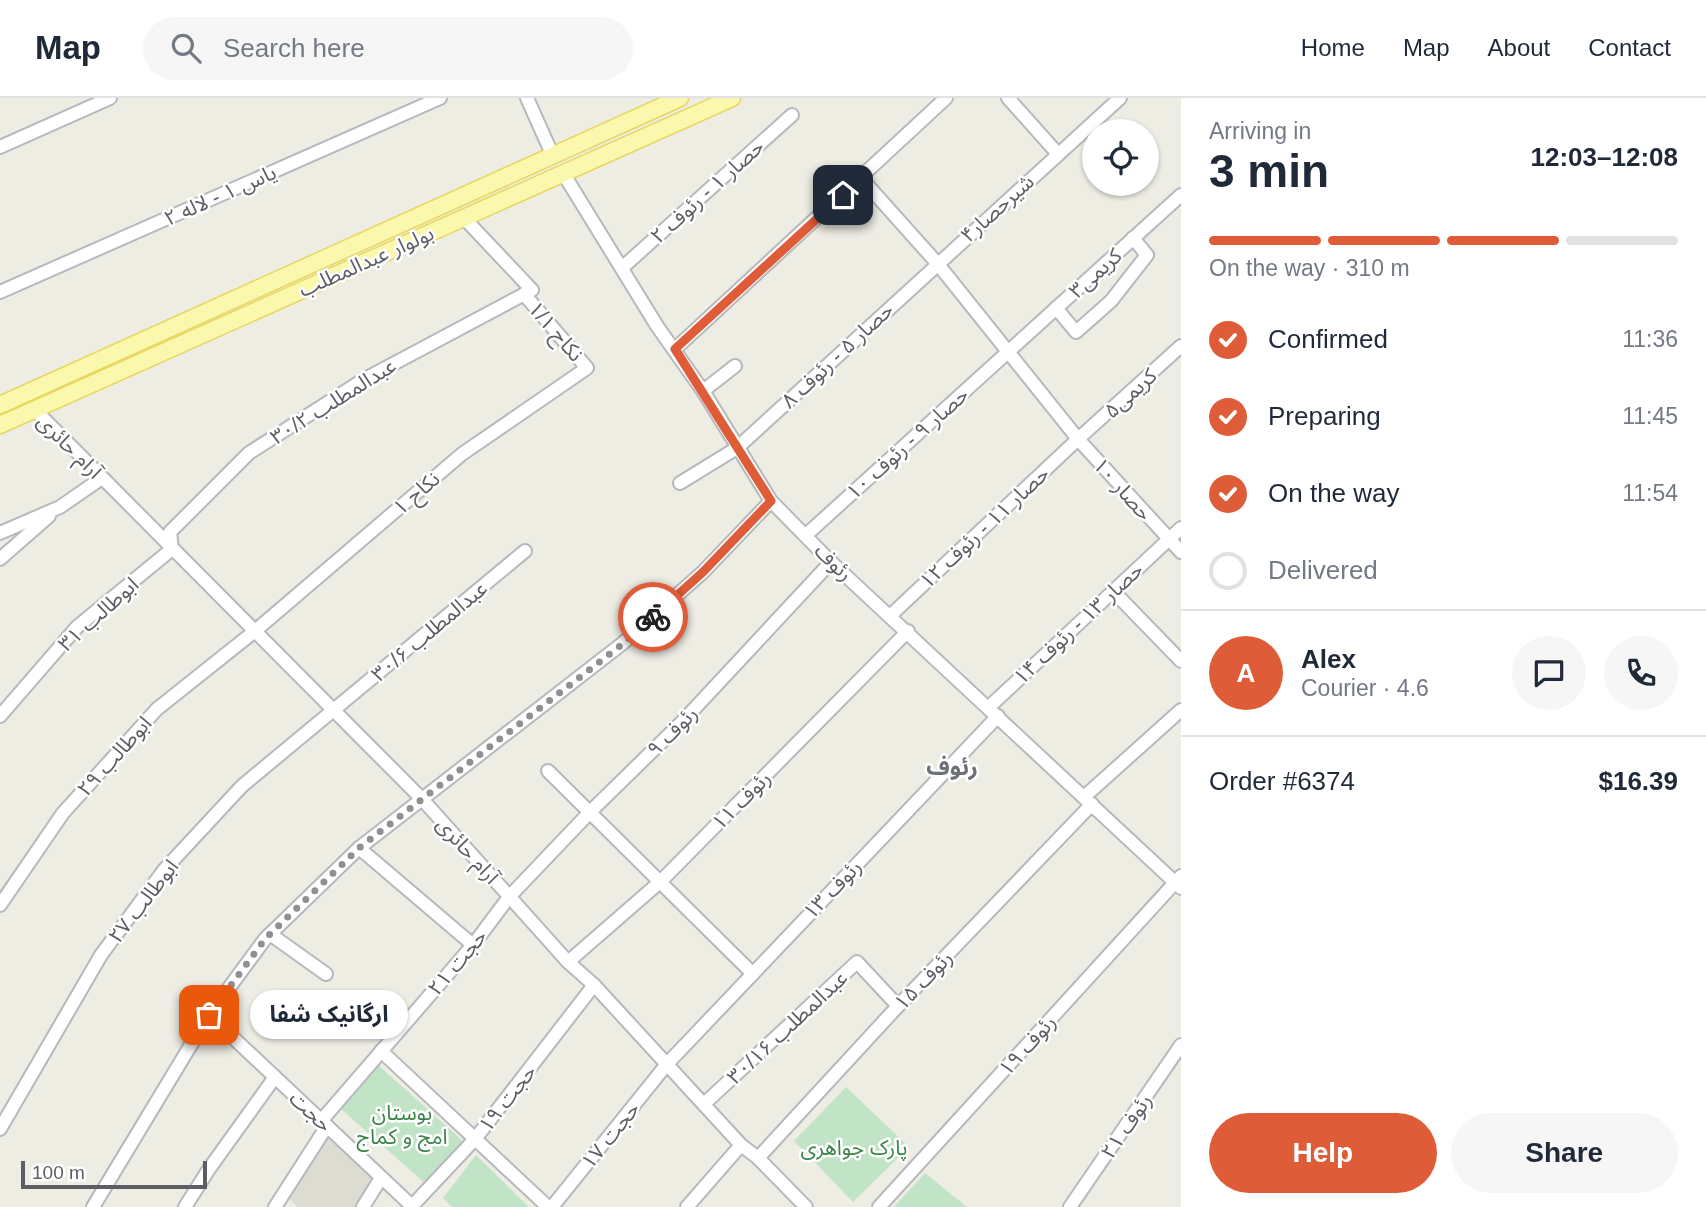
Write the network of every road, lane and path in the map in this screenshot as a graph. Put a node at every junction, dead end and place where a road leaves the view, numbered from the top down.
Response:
1 (110, 98) edge
2 (527, 98) edge
3 (680, 98) edge
4 (732, 98) edge
5 (946, 98) edge
6 (1008, 98) edge
7 (1119, 98) edge
8 (435, 99) edge
9 (792, 115) dead end
10 (0, 147) edge
11 (552, 154) junction
12 (1058, 154) junction
13 (564, 173) junction
14 (861, 178) junction
15 (1181, 195) edge
16 (464, 218) junction
17 (1133, 238) junction
18 (937, 263) junction
19 (623, 267) junction
20 (0, 292) edge
21 (528, 292) junction
22 (1056, 307) junction
23 (1181, 346) edge
24 (675, 349) junction
25 (1008, 351) junction
26 (735, 366) dead end
27 (587, 368) joint
28 (703, 391) junction
29 (0, 405) edge
30 (34, 410) junction
31 (0, 425) edge
32 (1078, 439) junction
33 (737, 448) junction
34 (102, 478) junction
35 (680, 483) dead end
36 (771, 501) junction
37 (60, 507) junction
38 (1181, 528) edge
39 (0, 533) edge
40 (806, 535) junction
41 (1168, 539) junction
42 (173, 549) junction
43 (525, 551) dead end
44 (1181, 551) edge
45 (0, 559) edge
46 (831, 562) junction
47 (1113, 591) junction
48 (891, 615) junction
49 (255, 631) junction
50 (908, 631) junction
51 (1181, 661) edge
52 (1181, 710) edge
53 (334, 711) junction
54 (993, 711) junction
55 (0, 716) edge
56 (548, 771) dead end
57 (422, 799) junction
58 (1088, 800) junction
59 (590, 812) junction
60 (359, 848) junction
61 (661, 881) junction
62 (1179, 882) edge
63 (509, 897) junction
64 (0, 905) edge
65 (271, 934) junction
66 (473, 944) junction
67 (568, 961) junction
68 (752, 973) junction
69 (326, 974) dead end
70 (594, 985) junction
71 (898, 1006) junction
72 (209, 1015) junction
73 (1181, 1045) edge
74 (381, 1051) junction
75 (667, 1064) junction
76 (275, 1077) junction
77 (704, 1104) junction
78 (324, 1123) junction
79 (0, 1129) edge
80 (475, 1139) junction
81 (741, 1145) junction
82 (758, 1158) junction
83 (381, 1178) junction
84 (1072, 1206) edge
85 (93, 1207) edge
86 (185, 1207) edge
87 (275, 1207) edge
88 (363, 1207) edge
89 (413, 1207) edge
90 (550, 1207) edge
91 (687, 1207) edge
92 (806, 1207) edge
93 (879, 1207) edge

1 - 10 street
2 - 11 street
3 - 11 main road, بولوار عبدالمطلب
4 - 13 main road, بولوار عبدالمطلب
5 - 14 street
6 - 12 street
7 - 12 street, شیرحصار۴
8 - 20 street, یاس ۱ - لاله ۲
9 - 19 street, حصار ۱ - رئوف ۲
11 - 29 main road, بولوار عبدالمطلب
12 - 18 street, شیرحصار۴
13 - 16 main road, بولوار عبدالمطلب
13 - 19 street, رئوف
14 - 18 street, حصار ۱۰
14 - 24 street
15 - 17 street, کریمی۳
16 - 21 street, نکاح ۱/۱
16 - 30 main road, بولوار عبدالمطلب
17 - 22 street, کریمی۳
17 - 22 street
18 - 25 street, حصار ۱۰
18 - 33 street, حصار ۵ - رئوف ۸
19 - 24 street, رئوف
21 - 27 street, نکاح ۱/۱
21 - 42 street, عبدالمطلب ۳۰/۲
22 - 25 street, کریمی۳
23 - 32 street, کریمی۵
24 - 28 street, رئوف
25 - 32 street, حصار ۱۰
25 - 40 street, حصار ۹ - رئوف ۱۰
26 - 28 street
27 - 49 street, نکاح ۱
28 - 33 street, رئوف
30 - 31 main road, بولوار عبدالمطلب
30 - 34 street, آرام حائری
32 - 41 street, حصار ۱۰
32 - 48 street, حصار ۱۱ - رئوف ۱۲
33 - 35 street, حصار ۵ - رئوف ۸
33 - 36 street, رئوف
34 - 37 street
34 - 42 street, آرام حائری
36 - 40 street, رئوف
36 - 57 street
37 - 39 street
37 - 45 street
38 - 41 street, حصار ۱۳ - رئوف ۱۴
40 - 46 street, رئوف
41 - 44 street, حصار ۱۰
41 - 47 street, حصار ۱۳ - رئوف ۱۴
42 - 49 street, آرام حائری
42 - 55 street, ابوطالب ۳۱
43 - 53 street, عبدالمطلب ۳۰/۶
46 - 48 street, رئوف
46 - 59 street, رئوف ۹
47 - 51 street
47 - 54 street, حصار ۱۳ - رئوف ۱۴
48 - 50 street, رئوف
49 - 53 street, آرام حائری
49 - 64 street, ابوطالب ۲۹
50 - 54 street, رئوف
50 - 61 street, رئوف ۱۱
52 - 58 street, رئوف ۱۵
53 - 57 street, آرام حائری
53 - 79 street, ابوطالب ۲۷
54 - 58 street, رئوف
54 - 68 street, رئوف ۱۳
56 - 59 street
57 - 60 street
57 - 63 street, آرام حائری
58 - 62 street, رئوف
58 - 71 street, رئوف ۱۵
59 - 61 street
59 - 63 street, رئوف ۹
60 - 65 street
60 - 66 street
61 - 67 street, رئوف ۱۱
61 - 68 street
62 - 93 street, رئوف ۱۹
63 - 66 street, حجت ۲۱
63 - 67 street, آرام حائری
65 - 69 street
65 - 72 street
66 - 74 street, حجت ۲۱
67 - 70 street, آرام حائری
68 - 75 street, رئوف ۱۳
70 - 75 street, آرام حائری
70 - 80 street, حجت ۱۹
71 - 77 street, عبدالمطلب ۳۰/۱۶
71 - 82 street, رئوف ۱۵
72 - 76 street, حجت
72 - 85 street
73 - 84 street, رئوف ۲۱
74 - 78 street, حجت ۲۱
74 - 80 street
75 - 77 street, آرام حائری
75 - 90 street, حجت ۱۷
76 - 78 street, حجت
76 - 86 street
77 - 81 street, آرام حائری
78 - 83 street, حجت
78 - 87 street, حجت ۲۱
80 - 89 street, حجت ۱۹
80 - 90 street
81 - 82 street, آرام حائری
81 - 91 street
82 - 92 street, آرام حائری
83 - 88 street
83 - 89 street, حجت

